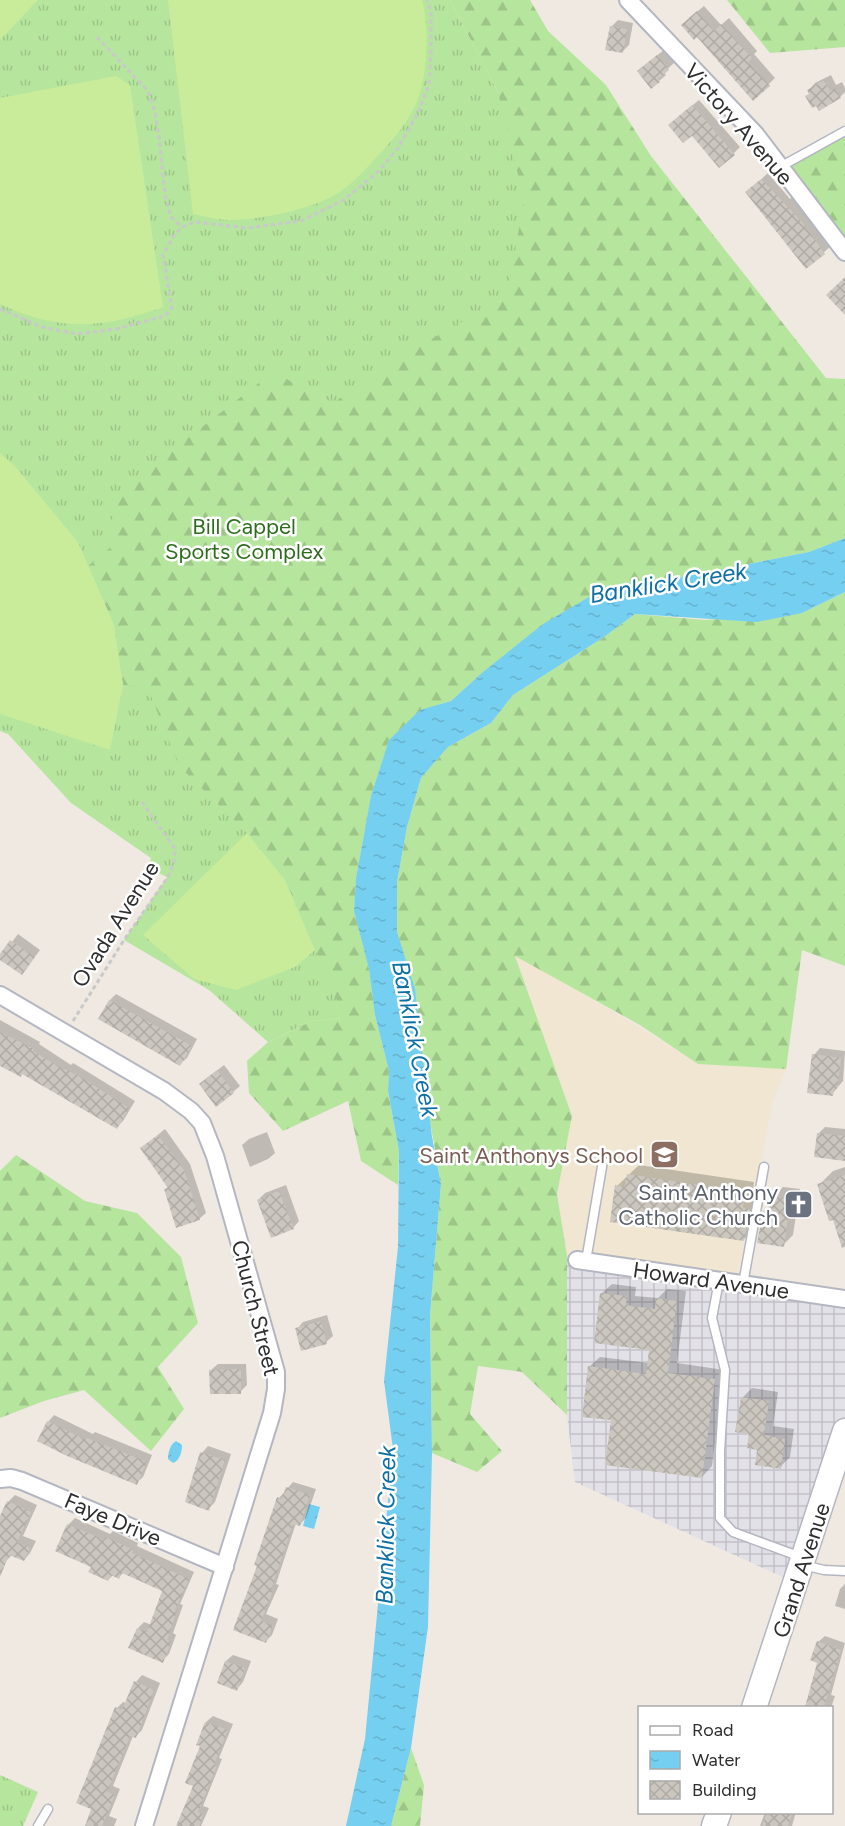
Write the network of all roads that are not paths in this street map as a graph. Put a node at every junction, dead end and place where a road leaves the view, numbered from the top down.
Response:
1 (628, 0) edge
2 (845, 131) edge
3 (780, 167) junction
4 (845, 252) edge
5 (0, 995) edge
6 (603, 1161) dead end
7 (764, 1167) dead end
8 (582, 1261) joint
9 (719, 1281) junction
10 (743, 1284) junction
11 (845, 1299) edge
12 (845, 1431) edge
13 (0, 1479) edge
14 (804, 1561) junction
15 (225, 1567) junction
16 (845, 1570) edge
17 (754, 1706) edge
18 (48, 1809) dead end
19 (38, 1826) edge
20 (144, 1826) edge

1 - 3 street, Victory Avenue
2 - 3 lane
3 - 4 street, Victory Avenue
5 - 15 street, Church Street
6 - 8 lane
7 - 10 lane
8 - 9 street, Howard Avenue
9 - 10 street, Howard Avenue
9 - 14 lane
10 - 11 street, Howard Avenue
12 - 14 street, Grand Avenue
13 - 15 street, Faye Drive
14 - 16 lane
14 - 17 street, Grand Avenue
15 - 20 street, Church Street
18 - 19 lane

